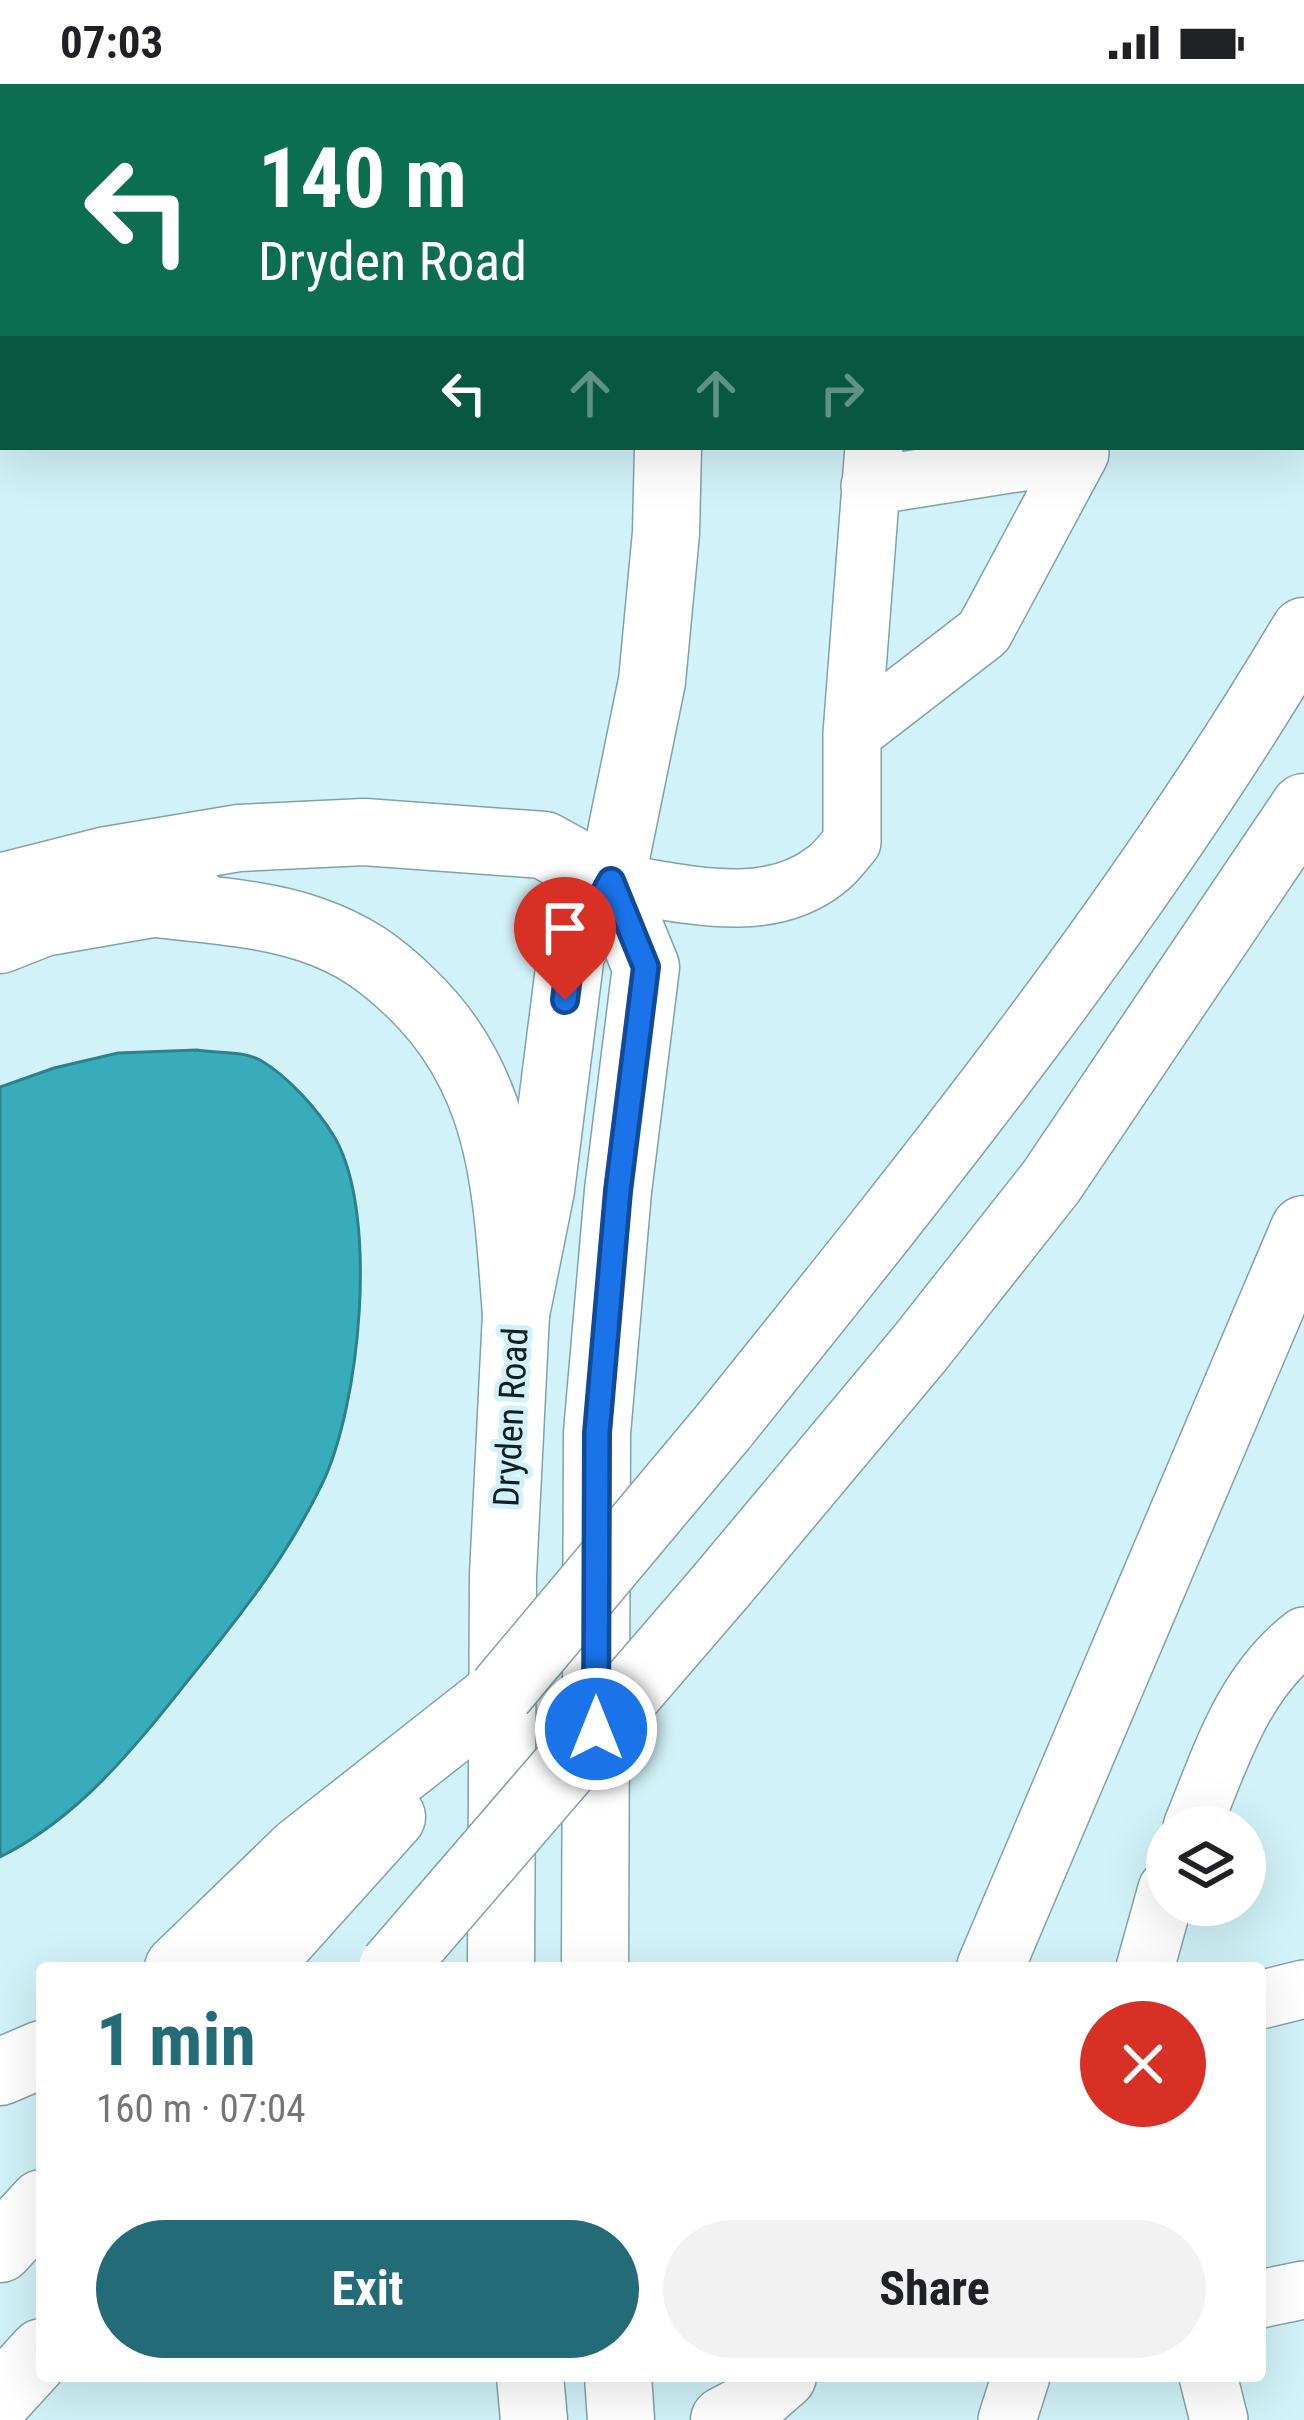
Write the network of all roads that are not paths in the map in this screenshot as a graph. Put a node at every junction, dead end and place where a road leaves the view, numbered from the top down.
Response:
1 (668, 450) edge
2 (872, 467) edge
3 (1304, 631) edge
4 (852, 734) junction
5 (1304, 807) edge
6 (611, 881) junction
7 (0, 887) edge
8 (149, 903) junction
9 (0, 940) edge
10 (1304, 1229) edge
11 (516, 1314) junction
12 (1304, 1636) edge
13 (1201, 1806) edge
14 (363, 1827) junction
15 (1156, 1926) edge
16 (184, 1962) edge
17 (261, 1962) edge
18 (397, 1962) edge
19 (501, 1962) edge
20 (595, 1962) edge
21 (993, 1962) edge
22 (1146, 1962) edge
23 (1304, 1989) edge
24 (1266, 1998) edge
25 (36, 2057) edge
26 (0, 2072) edge
27 (36, 2210) edge
28 (0, 2249) edge
29 (1304, 2290) edge
30 (1266, 2298) edge
31 (36, 2359) edge
32 (531, 2382) edge
33 (618, 2382) edge
34 (776, 2382) edge
35 (815, 2382) edge
36 (1019, 2382) edge
37 (1210, 2382) edge
38 (0, 2398) edge
39 (534, 2420) edge
40 (621, 2420) edge
41 (724, 2420) edge
42 (799, 2420) edge
43 (1007, 2420) edge
44 (1219, 2420) edge

1 - 6 main road, Dryden Road
2 - 4 street
2 - 4 street
3 - 14 main road, bridge
4 - 6 street
5 - 18 main road, bridge
6 - 7 main road
6 - 8 main road
6 - 11 main road, Dryden Road
6 - 20 main road
8 - 9 main road
8 - 11 main road
10 - 21 main road
11 - 19 main road, Dryden Road
12 - 13 street
14 - 16 main road
14 - 17 main road
15 - 22 street
23 - 24 street
25 - 26 main road
27 - 28 main road
29 - 30 street
31 - 38 main road
32 - 39 main road
33 - 40 main road
34 - 41 main road
35 - 42 main road
36 - 43 street
37 - 44 street

